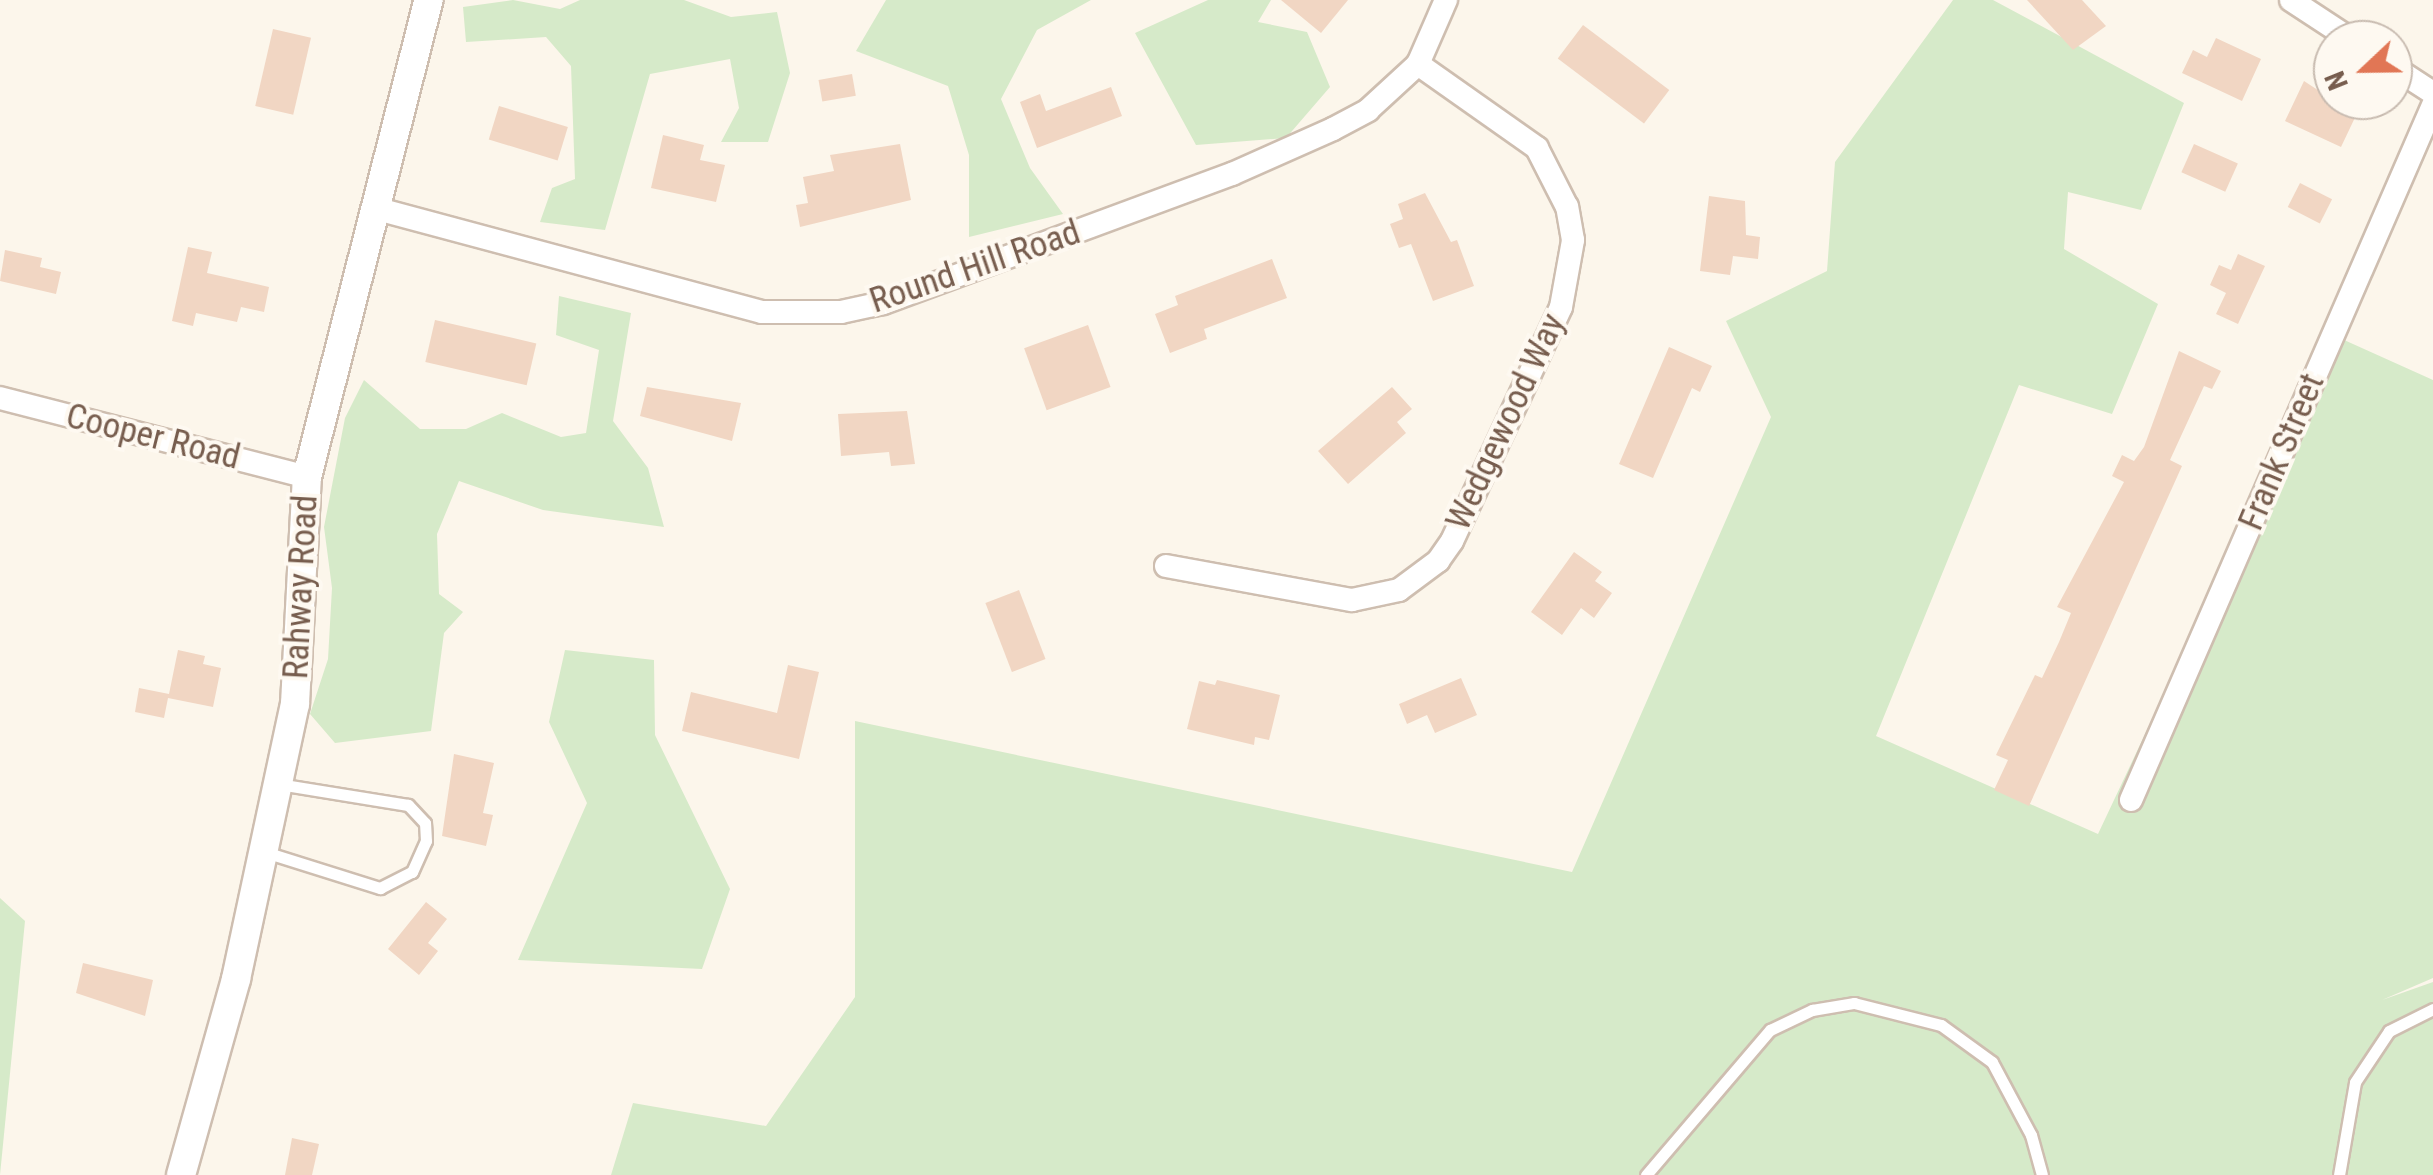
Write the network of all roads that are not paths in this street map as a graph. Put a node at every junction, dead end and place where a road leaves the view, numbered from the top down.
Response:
1 (429, 0) edge
2 (1446, 0) edge
3 (2291, 0) edge
4 (2322, 20) edge
5 (1418, 64) junction
6 (2433, 104) edge
7 (374, 208) junction
8 (0, 398) edge
9 (306, 477) junction
10 (1166, 566) dead end
11 (278, 784) junction
12 (2132, 800) dead end
13 (264, 851) junction
14 (2433, 1009) edge
15 (181, 1175) edge
16 (1646, 1175) edge
17 (2042, 1175) edge
18 (2339, 1175) edge

1 - 7 street, Rahway Road
2 - 5 street, Round Hill Road
3 - 4 street
5 - 7 street, Round Hill Road
5 - 10 street, Wedgewood Way
6 - 12 street, Frank Street
7 - 9 street, Rahway Road
8 - 9 street, Cooper Road
9 - 11 street, Rahway Road
11 - 13 street, Rahway Road
11 - 13 lane
13 - 15 street, Rahway Road
14 - 18 lane
16 - 17 lane

